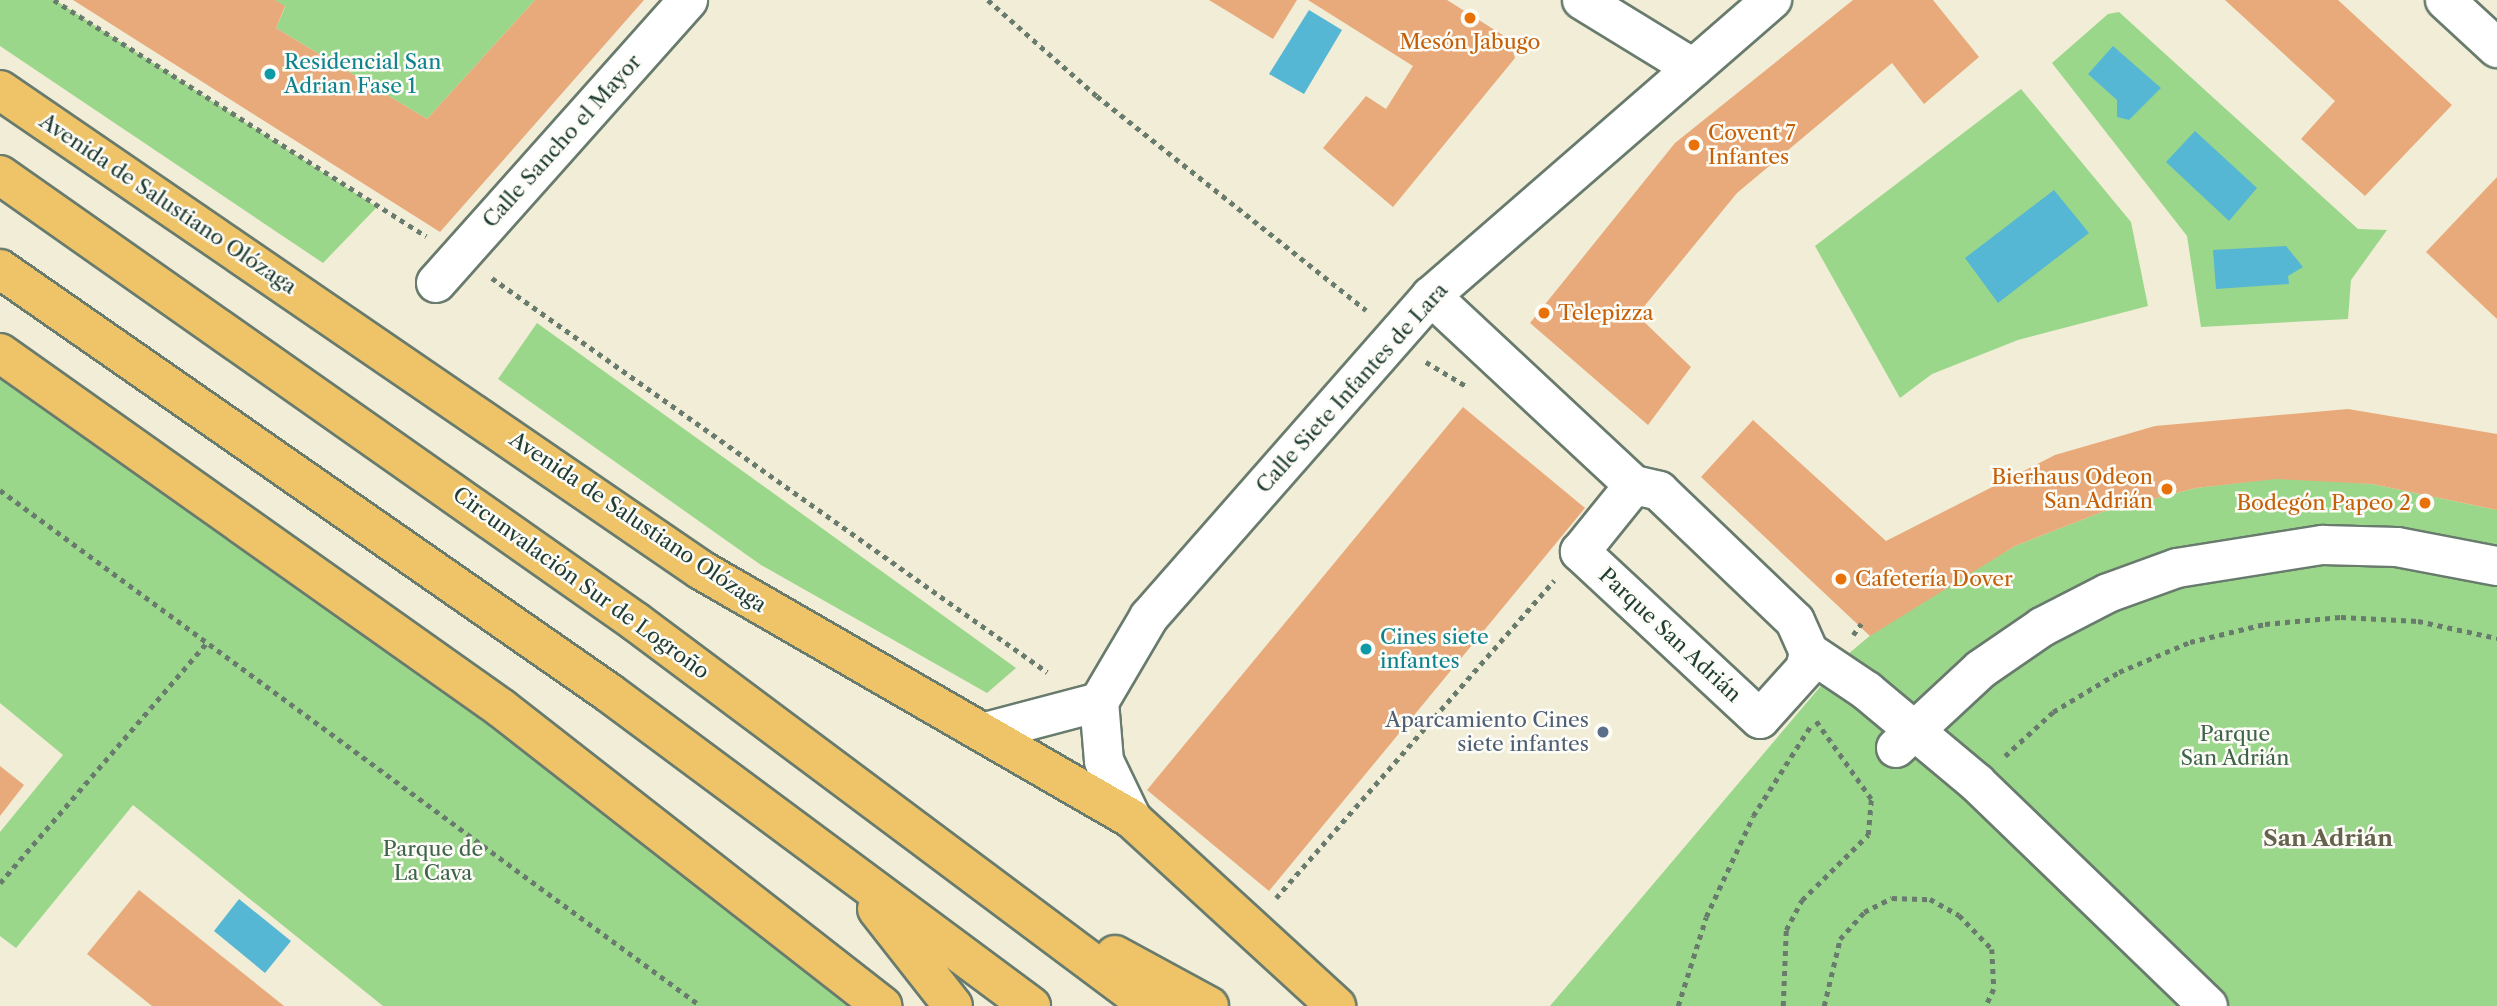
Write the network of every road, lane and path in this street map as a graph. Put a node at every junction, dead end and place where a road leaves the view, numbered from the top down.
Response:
1 (54, 0) edge
2 (688, 0) edge
3 (1582, 0) edge
4 (1772, 0) edge
5 (2445, 0) edge
6 (2497, 48) edge
7 (1693, 68) junction
8 (0, 90) edge
9 (0, 175) edge
10 (461, 255) junction
11 (0, 269) edge
12 (436, 283) dead end
13 (1431, 296) junction
14 (0, 353) edge
15 (1634, 485) junction
16 (0, 490) edge
17 (1580, 552) junction
18 (2497, 566) edge
19 (2497, 638) edge
20 (207, 642) junction
21 (1820, 659) junction
22 (1098, 702) junction
23 (1815, 720) junction
24 (989, 731) junction
25 (1904, 738) junction
26 (1977, 783) junction
27 (1132, 819) junction
28 (848, 871) junction
29 (0, 883) edge
30 (1021, 904) junction
31 (1250, 928) junction
32 (701, 1006) edge
33 (883, 1006) edge
34 (953, 1006) edge
35 (1031, 1006) edge
36 (1150, 1006) edge
37 (1209, 1006) edge
38 (1336, 1006) edge
39 (1678, 1006) edge
40 (1783, 1006) edge
41 (1824, 1006) edge
42 (1986, 1006) edge
43 (2208, 1006) edge

1 - 10 path
2 - 10 street, Calle Sancho el Mayor
3 - 7 street
4 - 7 street, Calle Siete Infantes de Lara
5 - 6 street
7 - 13 street, Calle Siete Infantes de Lara
8 - 24 main road, Avenida de Salustiano Olózaga
9 - 30 main road, Circunvalación Sur de Logroño
10 - 12 street, Calle Sancho el Mayor
10 - 22 path
11 - 28 main road
13 - 15 street
13 - 22 street, Calle Siete Infantes de Lara
14 - 33 main road
15 - 17 street, Parque San Adrián
15 - 21 street
16 - 20 path
17 - 21 street, Parque San Adrián
17 - 31 path
18 - 25 street
19 - 26 path
20 - 29 path
20 - 32 path
21 - 23 path
21 - 25 street
22 - 24 street
22 - 27 street
23 - 39 path
23 - 40 path
24 - 27 main road, Avenida de Salustiano Olózaga
25 - 26 street
26 - 43 street
27 - 31 main road, Avenida de Salustiano Olózaga
28 - 34 main road
28 - 35 main road
30 - 36 main road, Circunvalación Sur de Logroño
30 - 37 main road
31 - 38 main road, Avenida de Salustiano Olózaga
41 - 42 path

